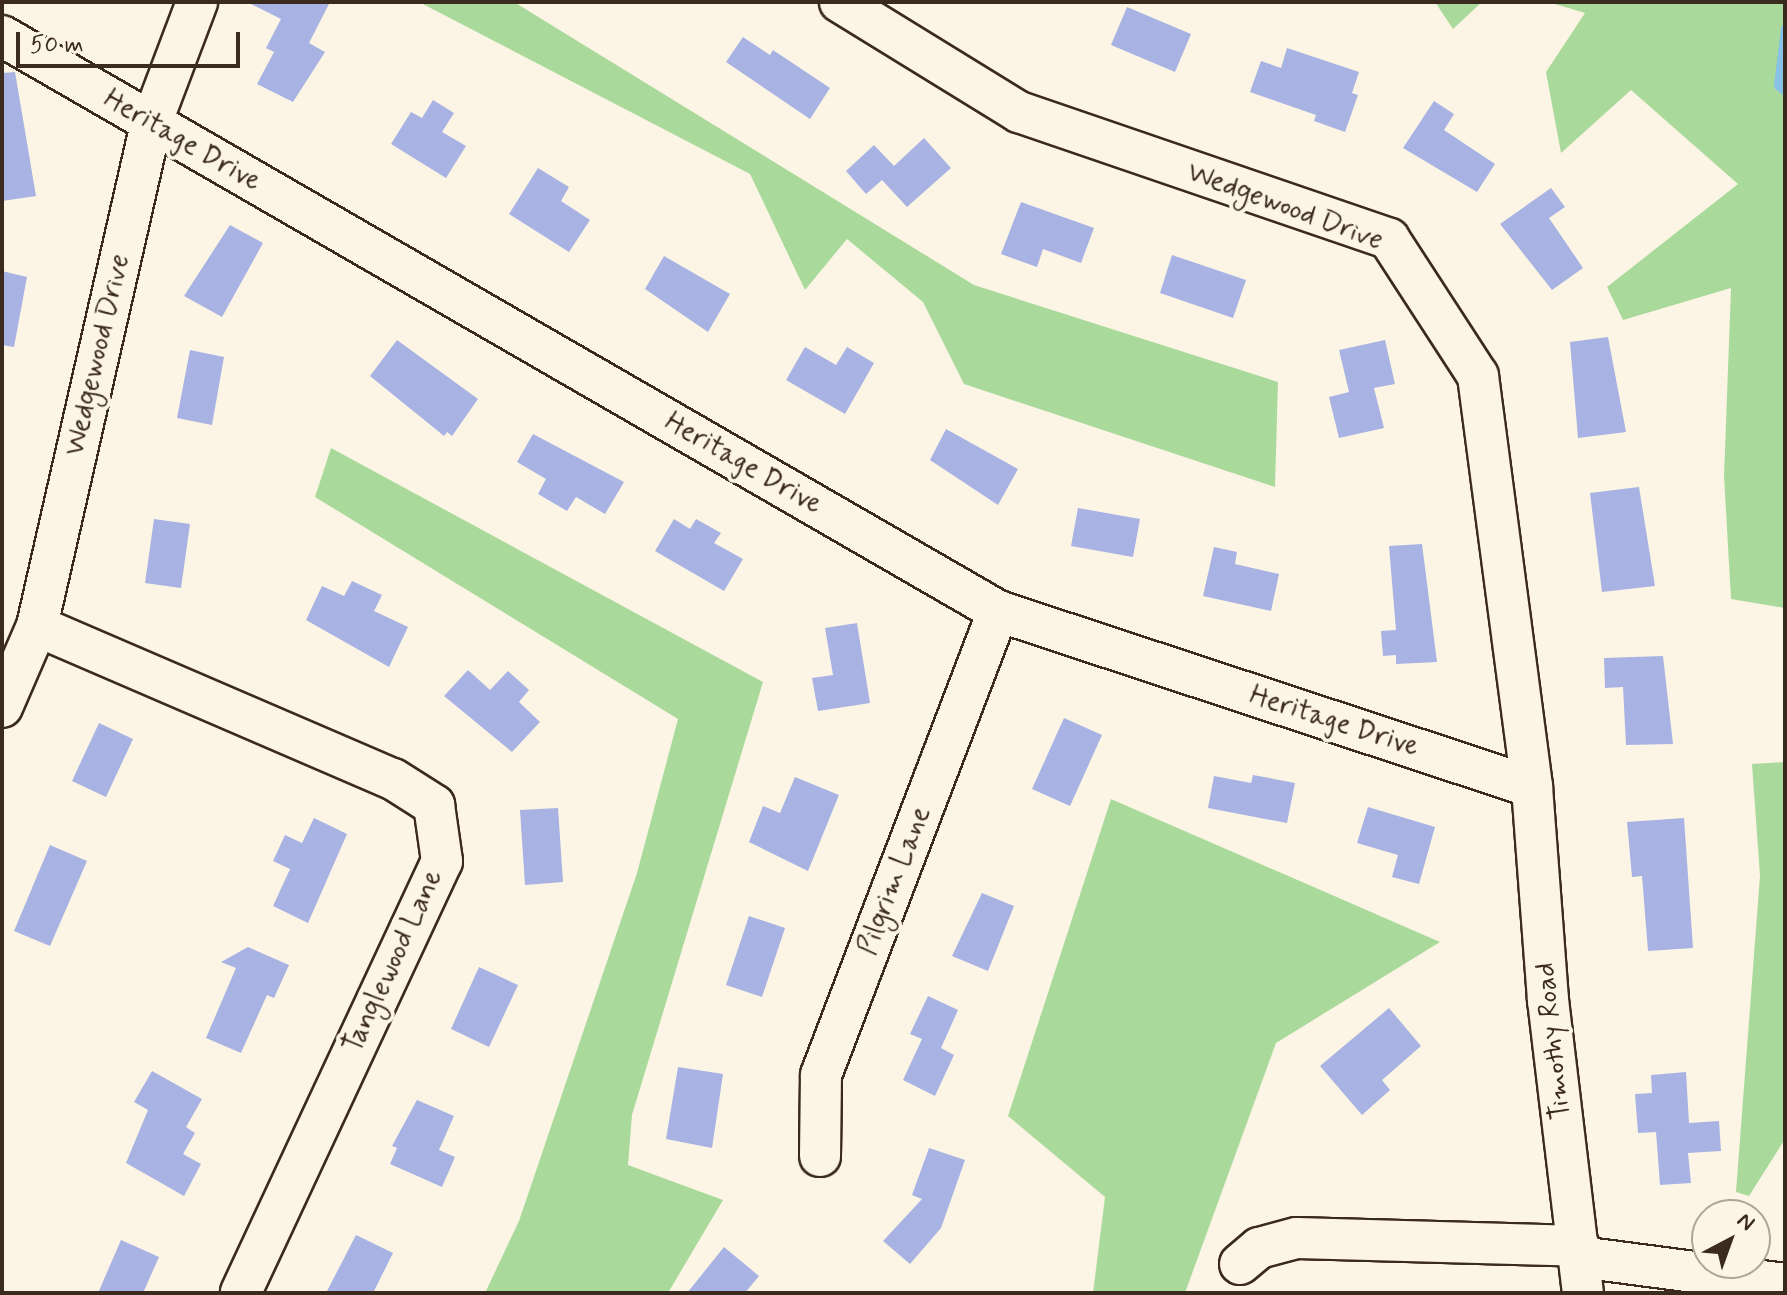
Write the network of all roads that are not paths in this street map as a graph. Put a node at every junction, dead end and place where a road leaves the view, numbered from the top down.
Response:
1 (197, 2) edge
2 (840, 2) edge
3 (2, 36) edge
4 (151, 124) junction
5 (998, 611) junction
6 (37, 626) junction
7 (2, 707) edge
8 (1532, 787) junction
9 (820, 1156) dead end
10 (1240, 1264) dead end
11 (1581, 1265) edge
12 (1785, 1284) edge
13 (241, 1293) edge

1 - 4 street, Wedgewood Drive
2 - 8 street, Wedgewood Drive
3 - 4 street, Heritage Drive
4 - 5 street, Heritage Drive
4 - 6 street, Wedgewood Drive
5 - 8 street, Heritage Drive
5 - 9 street, Pilgrim Lane
6 - 7 street, Wedgewood Drive
6 - 13 street, Tanglewood Lane
8 - 11 street, Timothy Road
10 - 11 street
11 - 12 street

